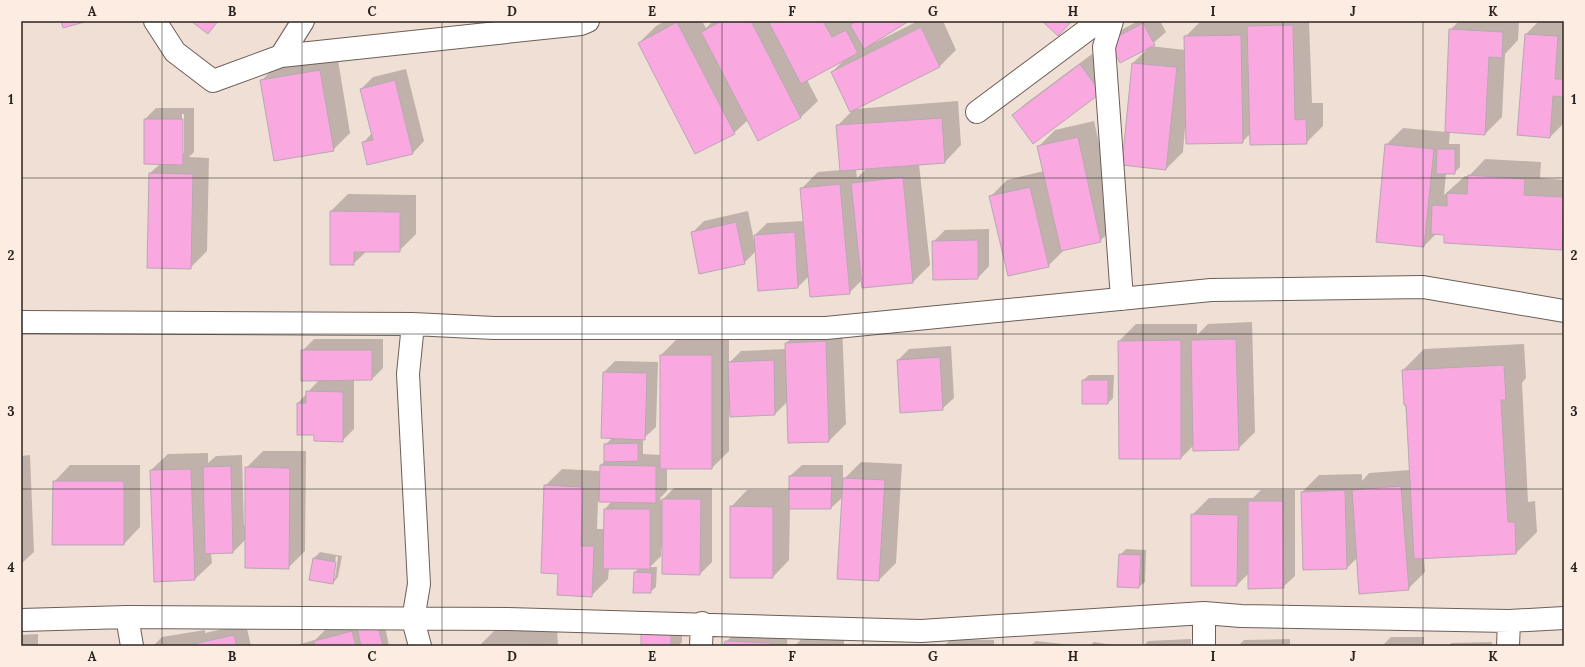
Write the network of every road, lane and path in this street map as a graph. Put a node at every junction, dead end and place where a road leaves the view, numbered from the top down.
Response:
1 (155, 21) edge
2 (303, 21) edge
3 (588, 21) edge
4 (1100, 21) edge
5 (1112, 21) edge
6 (281, 56) junction
7 (977, 112) dead end
8 (1122, 298) junction
9 (1564, 311) edge
10 (21, 322) edge
11 (414, 324) junction
12 (1204, 613) junction
13 (126, 617) junction
14 (1564, 618) edge
15 (21, 620) edge
16 (413, 620) junction
17 (1509, 620) junction
18 (702, 623) junction
19 (921, 638) edge
20 (132, 646) edge
21 (420, 646) edge
22 (701, 646) edge
23 (1204, 646) edge
24 (1508, 646) edge

1 - 6 street
2 - 6 street
3 - 6 street
4 - 7 street
5 - 8 street
8 - 9 street
8 - 11 street
10 - 11 street
11 - 16 street
12 - 17 street
12 - 19 street
12 - 23 street
13 - 15 street
13 - 16 street
13 - 20 street
14 - 17 street
16 - 18 street
16 - 21 street
17 - 24 street
18 - 19 street
18 - 22 street

